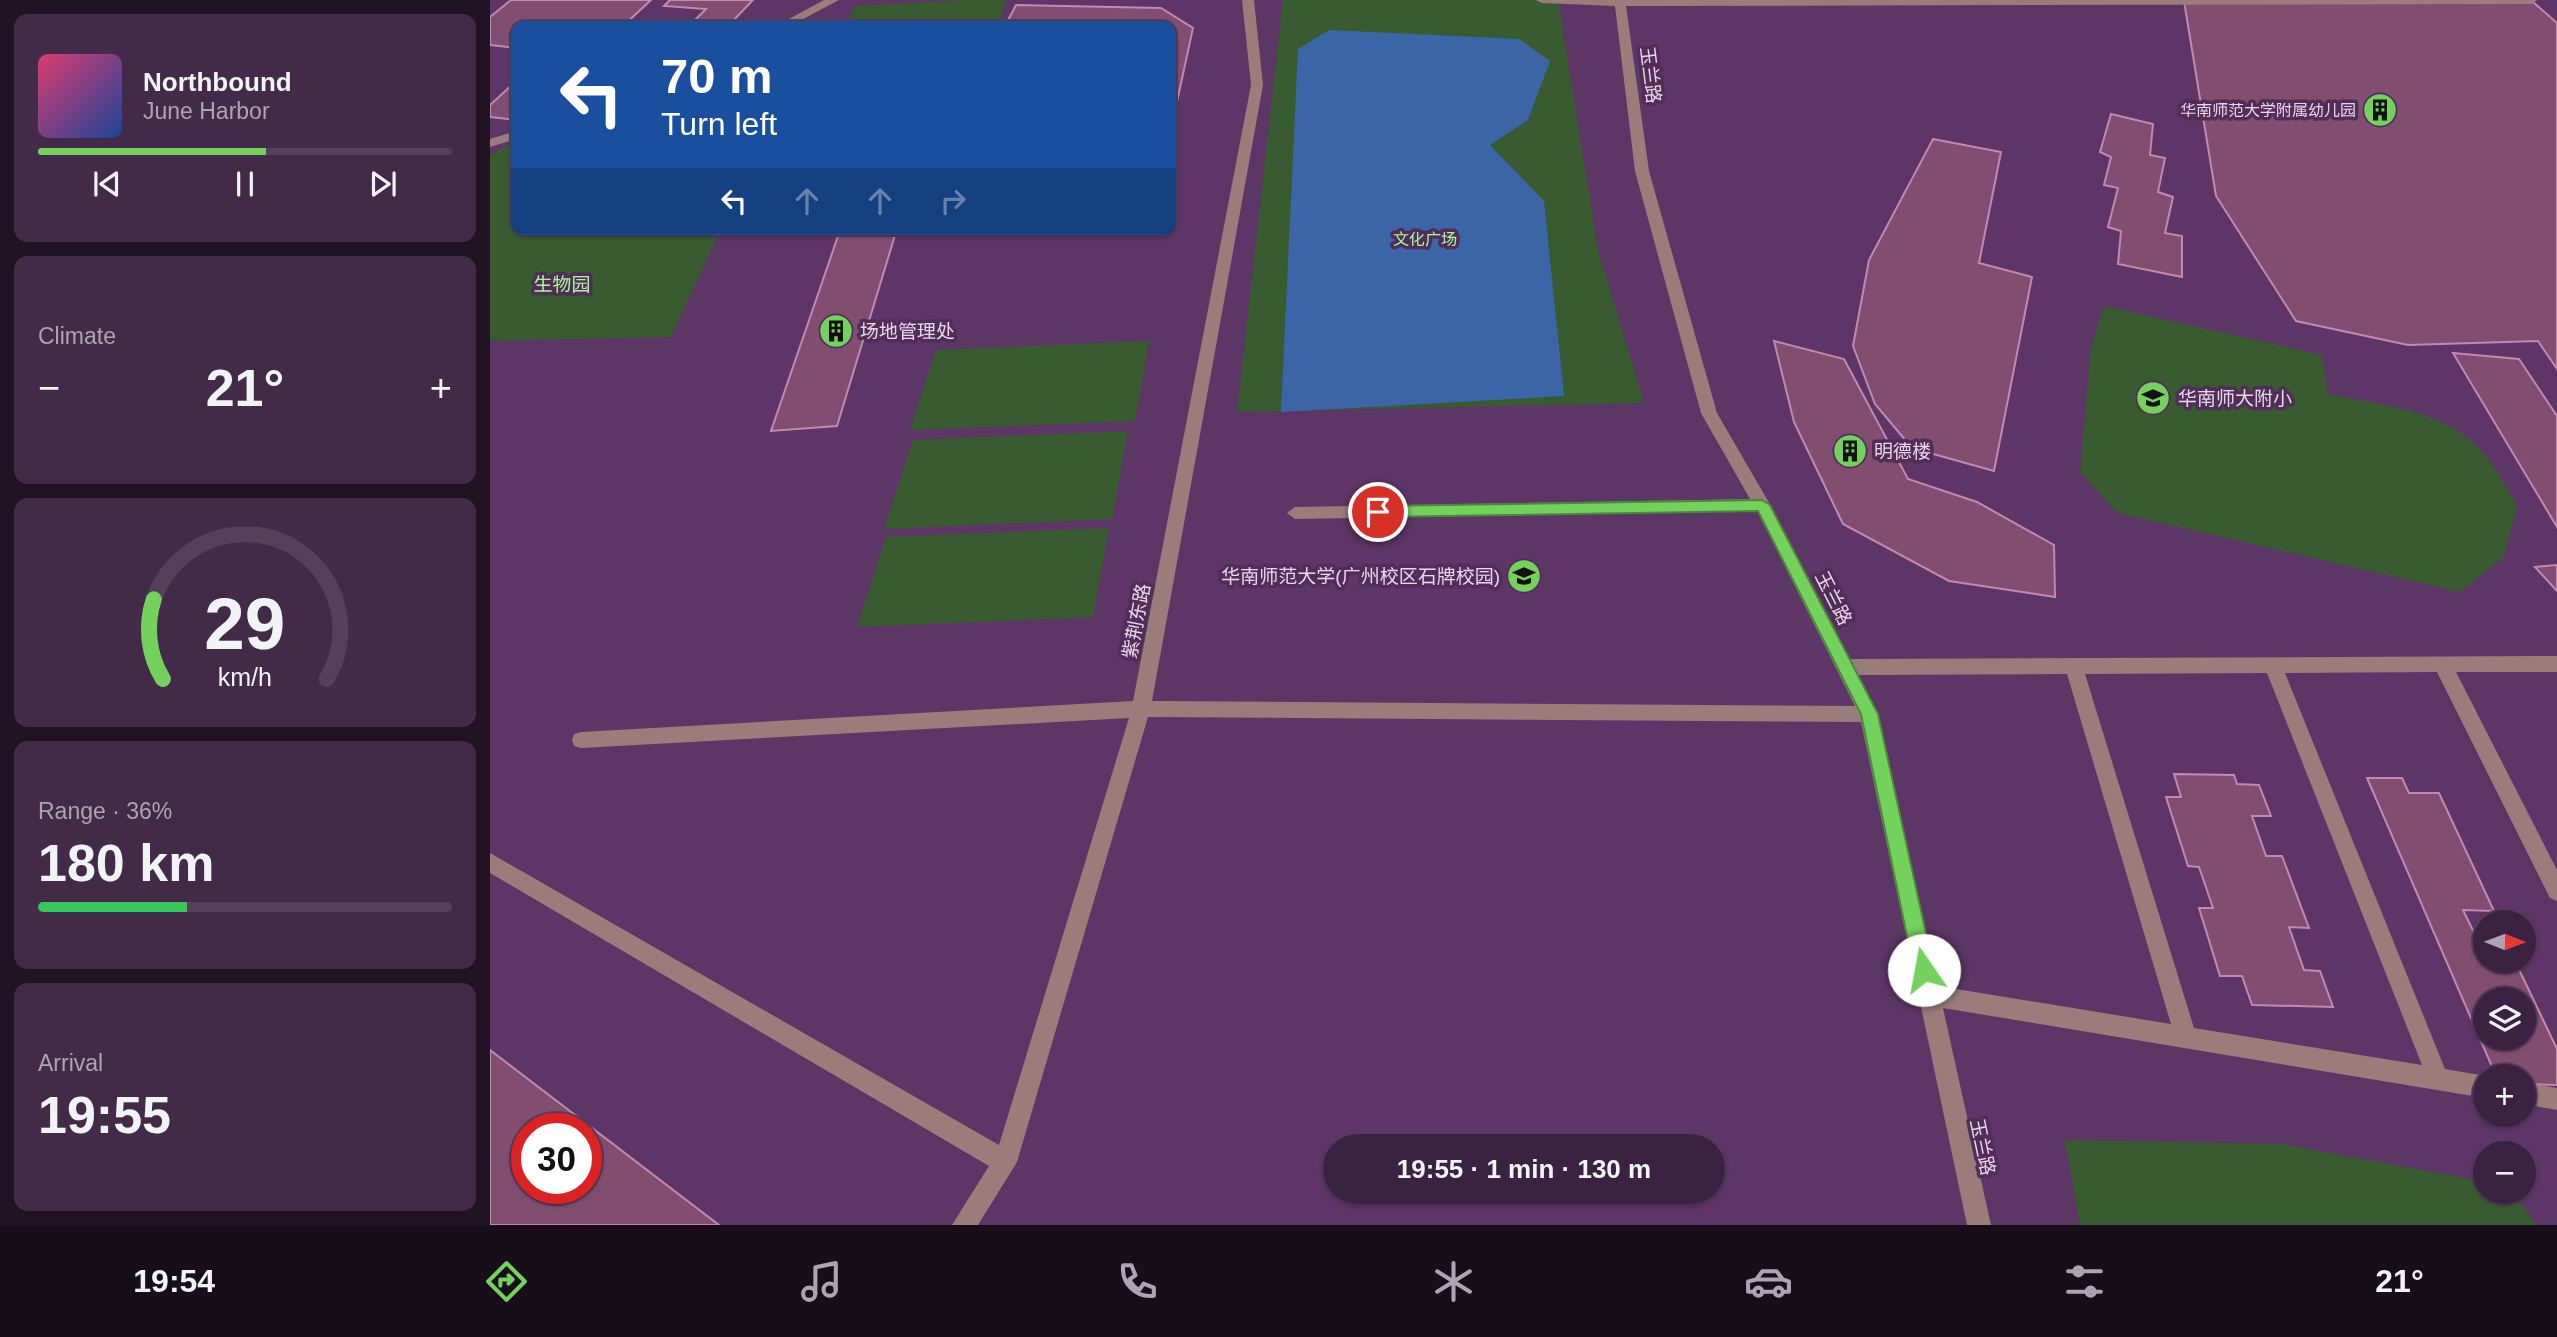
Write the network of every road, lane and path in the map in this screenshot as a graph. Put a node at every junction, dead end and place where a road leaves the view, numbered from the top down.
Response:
1 (833, 0) edge
2 (1248, 0) edge
3 (1542, 0) edge
4 (1620, 1) edge
5 (2532, 1) edge
6 (792, 21) edge
7 (511, 137) edge
8 (490, 143) edge
9 (1762, 505) junction
10 (1295, 513) dead end
11 (2443, 664) junction
12 (2557, 664) edge
13 (2273, 665) junction
14 (2074, 666) junction
15 (1846, 667) junction
16 (1141, 709) junction
17 (1869, 714) junction
18 (581, 740) dead end
19 (490, 862) edge
20 (2557, 891) edge
21 (1929, 995) junction
22 (2186, 1038) junction
23 (2438, 1079) junction
24 (2473, 1085) edge
25 (2536, 1095) edge
26 (2557, 1099) edge
27 (1005, 1162) junction
28 (964, 1225) edge
29 (1979, 1225) edge

1 - 6 street
2 - 16 street, 紫荆东路
3 - 4 street
4 - 5 street
4 - 9 street, 玉兰路
7 - 8 street
9 - 10 street
9 - 15 street, 玉兰路
11 - 12 street
11 - 13 street
11 - 20 street
13 - 14 street
13 - 23 street
14 - 15 street
14 - 22 street
15 - 17 street, 玉兰路
16 - 17 street
16 - 18 street
16 - 27 street, 紫荆东路
17 - 21 street, 玉兰路
19 - 27 street
21 - 22 street
21 - 29 street, 玉兰路
22 - 23 street
23 - 24 street
25 - 26 street
27 - 28 street, 紫荆东路

